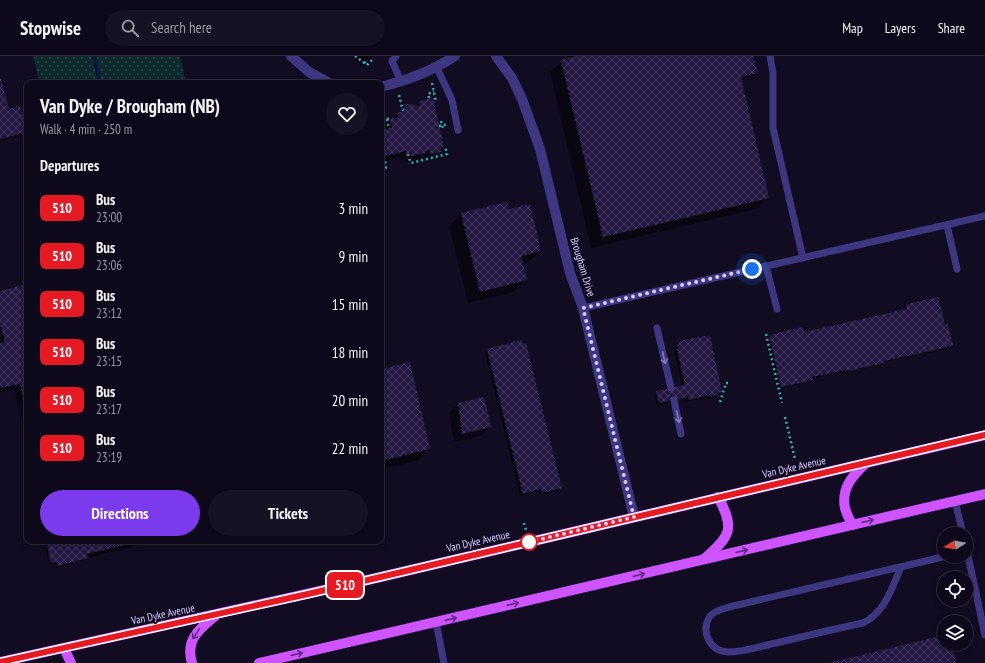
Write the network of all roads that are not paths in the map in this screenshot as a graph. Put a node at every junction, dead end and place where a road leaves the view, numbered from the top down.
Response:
1 (291, 56) edge
2 (396, 56) edge
3 (455, 56) edge
4 (496, 56) edge
5 (770, 56) edge
6 (437, 68) junction
7 (324, 80) edge
8 (401, 82) junction
9 (384, 86) edge
10 (458, 130) dead end
11 (985, 216) edge
12 (947, 225) junction
13 (803, 258) junction
14 (766, 266) junction
15 (957, 269) dead end
16 (583, 308) junction
17 (777, 309) dead end
18 (657, 328) dead end
19 (671, 388) dead end
20 (674, 400) dead end
21 (682, 434) dead end
22 (985, 435) edge
23 (866, 463) junction
24 (985, 494) edge
25 (718, 497) junction
26 (956, 501) junction
27 (634, 517) junction
28 (852, 525) junction
29 (962, 527) edge
30 (937, 558) edge
31 (704, 560) junction
32 (969, 563) edge
33 (901, 567) junction
34 (219, 614) junction
35 (436, 622) junction
36 (985, 635) edge
37 (64, 648) junction
38 (0, 662) edge
39 (71, 663) edge
40 (192, 663) edge
41 (259, 663) edge
42 (444, 663) edge

1 - 7 street
2 - 8 lane
3 - 6 street
4 - 16 street, Brougham Drive
5 - 13 lane
6 - 8 street
6 - 10 lane
8 - 9 street
11 - 12 lane
12 - 13 lane
12 - 15 lane
13 - 14 lane
14 - 16 lane
14 - 17 lane
16 - 27 street, Brougham Drive
18 -> 19 lane
20 -> 21 lane
22 - 23 main road, Van Dyke Avenue
23 - 25 main road, Van Dyke Avenue
23 - 28 main road
24 - 26 main road
25 - 27 main road, Van Dyke Avenue
25 - 31 main road
28 -> 26 main road
26 - 29 lane
27 - 34 main road, Van Dyke Avenue
31 -> 28 main road
30 - 33 lane
35 -> 31 main road
32 - 36 lane
33 - 33 lane
34 - 37 main road, Van Dyke Avenue
34 -> 40 main road
41 -> 35 main road
35 - 42 lane
37 - 38 main road, Van Dyke Avenue
37 - 39 main road

